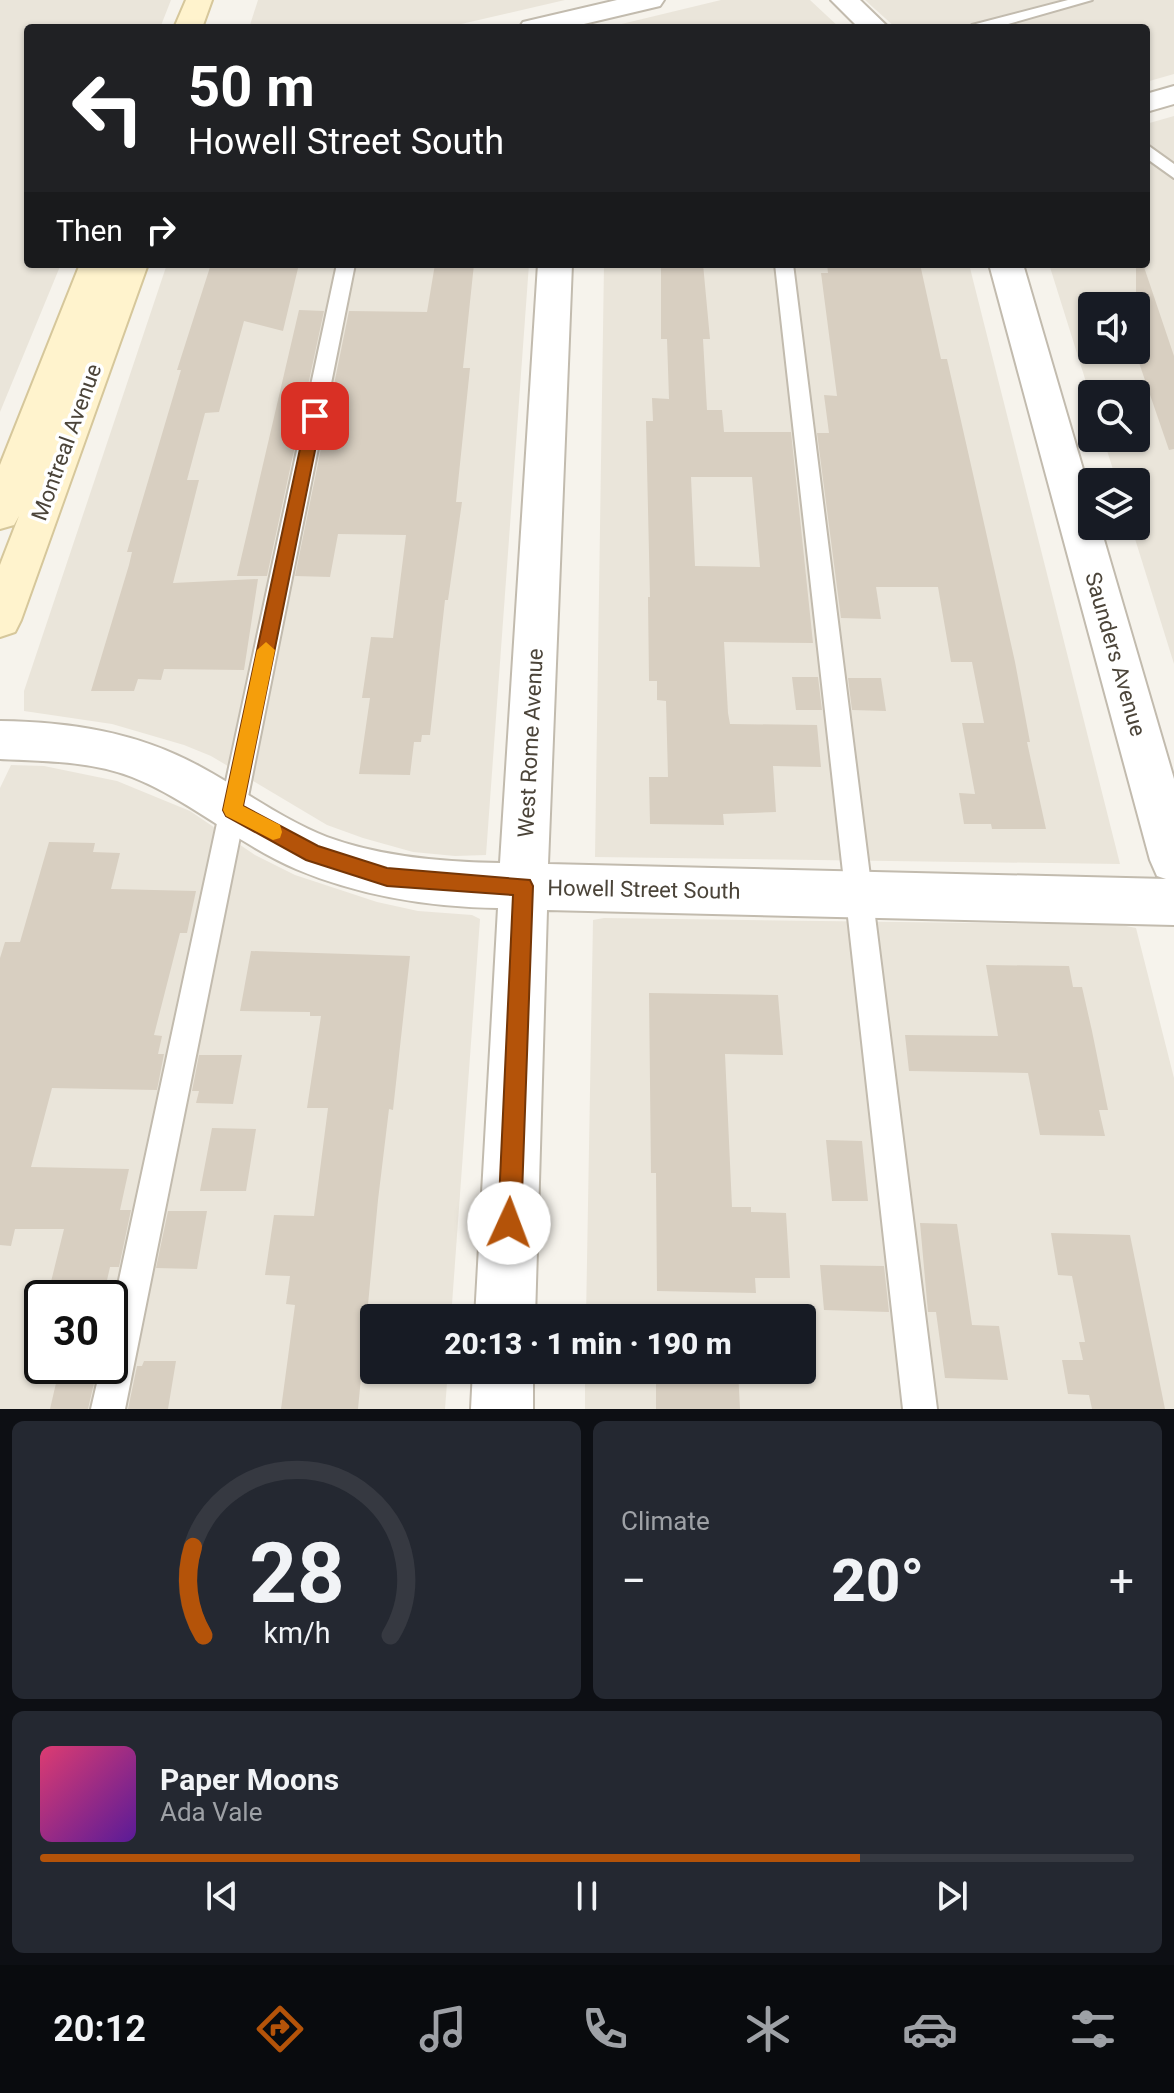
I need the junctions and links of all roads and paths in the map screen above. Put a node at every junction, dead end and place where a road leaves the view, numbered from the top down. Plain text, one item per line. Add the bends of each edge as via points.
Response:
1 (199, 0) edge
2 (651, 0) edge
3 (844, 0) edge
4 (1085, 0) edge
5 (190, 24) edge
6 (550, 24) edge
7 (871, 24) edge
8 (992, 24) edge
9 (1174, 95) edge
10 (1150, 102) edge
11 (1150, 152) edge
12 (1174, 173) edge
13 (95, 268) edge
14 (130, 268) edge
15 (345, 268) edge
16 (555, 268) edge
17 (784, 268) edge
18 (1007, 268) edge
19 (0, 514) edge
20 (0, 620) edge
21 (0, 740) edge
22 (233, 810) junction
23 (1174, 860) edge
24 (523, 886) junction
25 (860, 894) junction
26 (1174, 902) edge
27 (506, 1304) edge
28 (503, 1384) edge
29 (108, 1409) edge
30 (502, 1409) edge
31 (920, 1409) edge

1 - 5 street
2 - 6 street
3 - 7 street
4 - 8 lane
9 - 10 street
11 - 12 lane
13 - 19 street, Montreal Avenue
14 - 20 street, Montreal Avenue
15 - 22 lane
16 - 24 street, West Rome Avenue
17 - 25 lane
18 - 23 street, Saunders Avenue
21 - 22 street, Howell Street South via 113,751 163,769
22 - 24 street, Howell Street South via 313,854 387,877
22 - 29 lane
24 - 25 street, Howell Street South
24 - 27 street, West Rome Avenue
25 - 26 street, Howell Street South
25 - 31 lane
28 - 30 street

